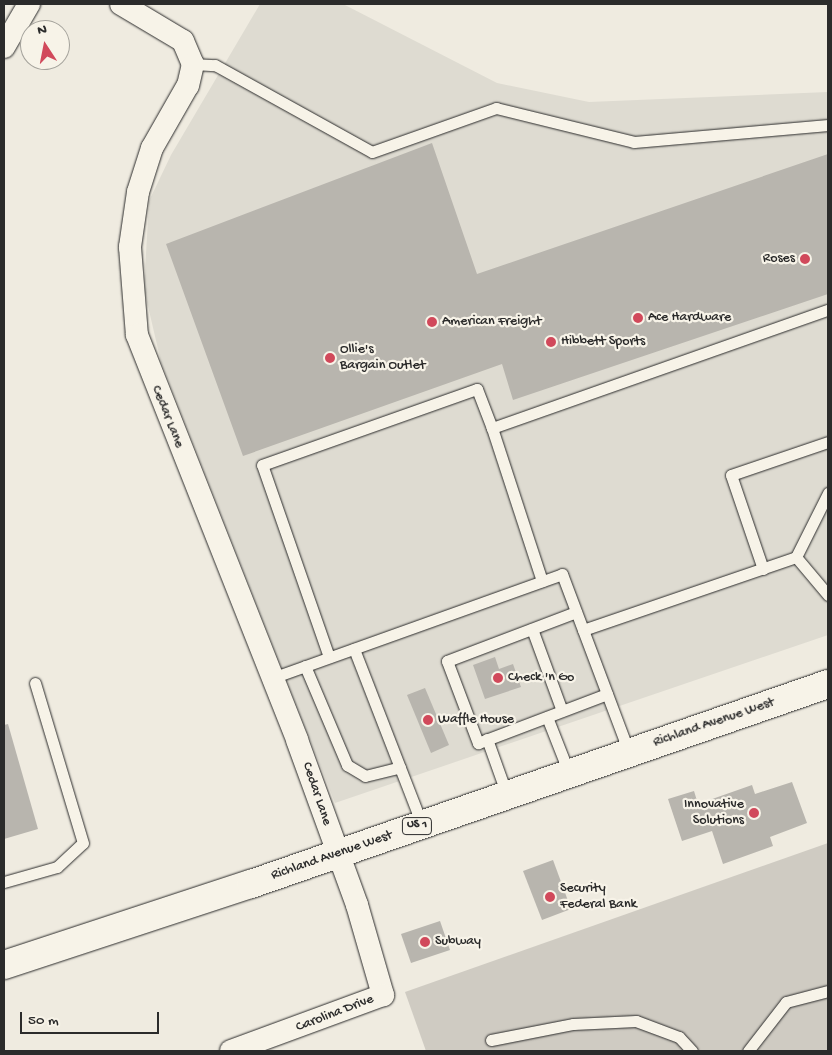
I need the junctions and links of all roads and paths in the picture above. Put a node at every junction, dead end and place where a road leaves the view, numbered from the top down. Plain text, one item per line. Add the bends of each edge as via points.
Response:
1 (29, 4) edge
2 (121, 4) edge
3 (4, 47) edge
4 (193, 64) junction
5 (828, 124) edge
6 (828, 310) edge
7 (492, 428) junction
8 (828, 442) edge
9 (828, 493) edge
10 (796, 558) junction
11 (763, 569) junction
12 (542, 581) junction
13 (828, 594) edge
14 (576, 612) junction
15 (532, 629) junction
16 (582, 630) junction
17 (354, 648) junction
18 (329, 658) junction
19 (305, 666) junction
20 (272, 678) junction
21 (35, 683) dead end
22 (828, 684) edge
23 (607, 694) junction
24 (562, 711) junction
25 (547, 717) junction
26 (487, 739) junction
27 (629, 752) junction
28 (400, 767) junction
29 (569, 773) junction
30 (506, 795) junction
31 (422, 824) junction
32 (337, 854) junction
33 (4, 882) edge
34 (4, 965) edge
35 (828, 990) edge
36 (491, 1040) dead end
37 (231, 1051) edge
38 (692, 1051) edge
39 (748, 1051) edge

1 - 3 street
2 - 4 street via 183,41
4 - 5 lane via 215,65 372,152 496,108 634,142
4 - 20 street, Cedar Lane via 188,85 152,148 138,192 130,247 132,309 144,361
6 - 7 lane
7 - 12 lane
7 - 18 lane via 477,389 262,464
8 - 11 lane via 731,475
9 - 10 lane
10 - 11 lane
10 - 13 lane
11 - 16 lane
12 - 14 lane via 562,574
12 - 17 lane
14 - 15 lane
14 - 16 lane
15 - 24 lane
15 - 26 lane via 446,661 478,743
16 - 23 lane
17 - 18 lane
17 - 28 lane
18 - 19 lane
19 - 20 lane
19 - 28 lane via 346,765 365,776
20 - 32 street, Cedar Lane
21 - 33 lane via 83,843 57,867
22 - 27 main road, Richland Avenue West / US 1
23 - 24 lane
23 - 27 lane
24 - 25 lane
25 - 26 lane
25 - 29 lane
26 - 30 lane
27 - 29 main road, Richland Avenue West / US 1
28 - 31 lane
29 - 30 main road, Richland Avenue West / US 1
30 - 31 main road, Richland Avenue West / US 1
31 - 32 main road, Richland Avenue West / US 1
32 - 34 main road, Richland Avenue West / US 1
32 - 37 street, Carolina Drive via 383,995
35 - 39 lane via 786,1002
36 - 38 lane via 573,1024 636,1021 679,1037

